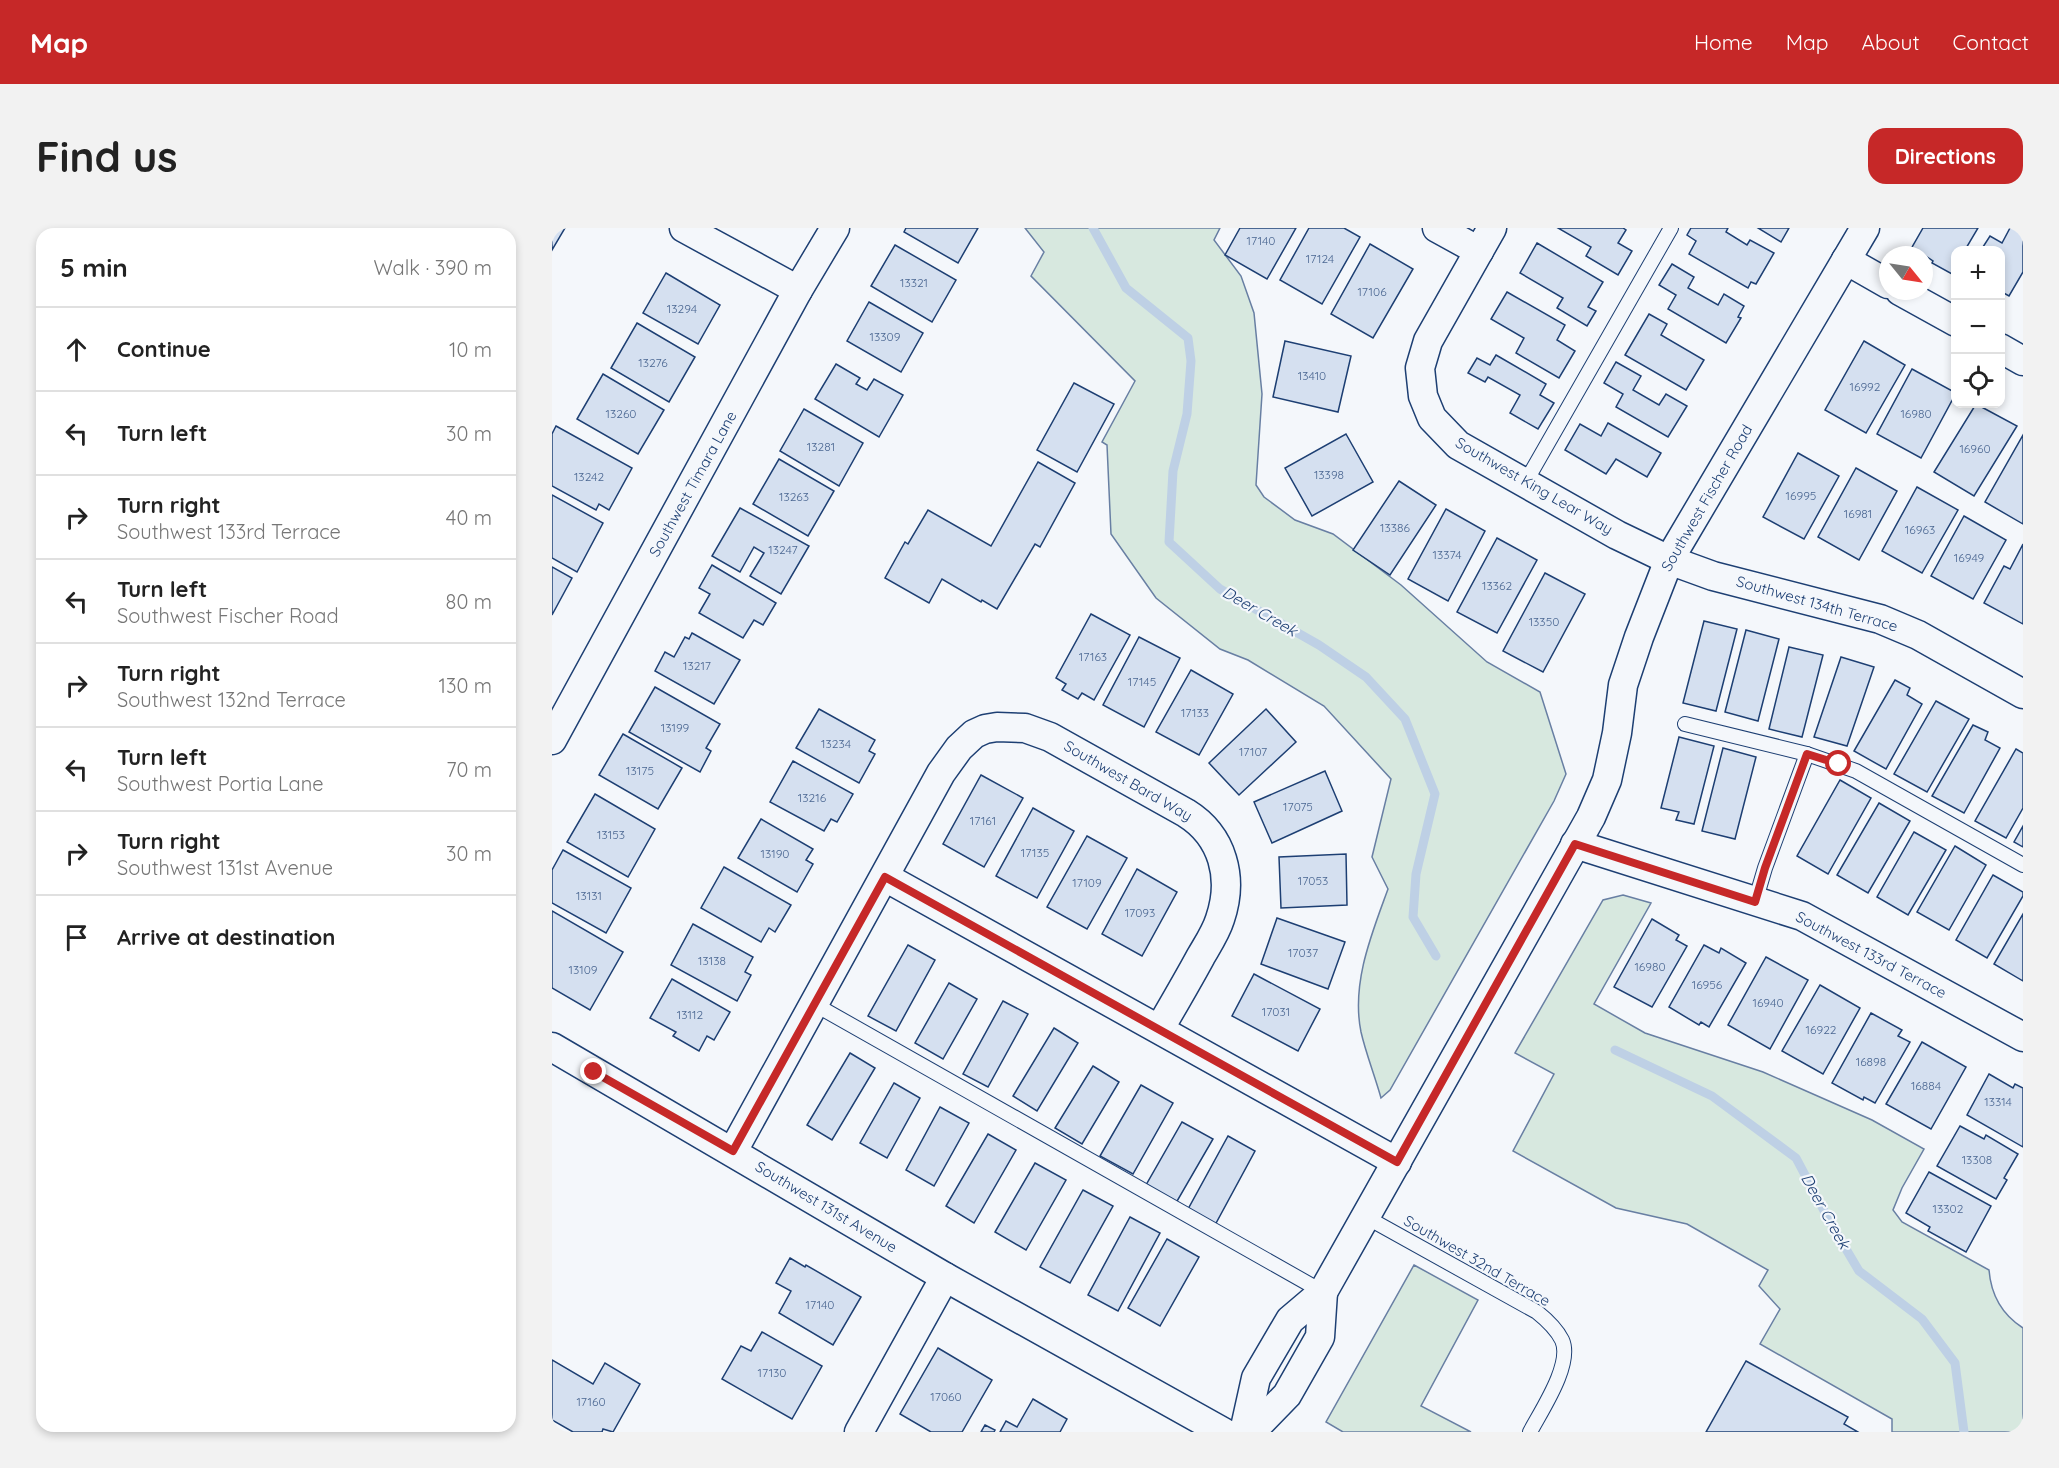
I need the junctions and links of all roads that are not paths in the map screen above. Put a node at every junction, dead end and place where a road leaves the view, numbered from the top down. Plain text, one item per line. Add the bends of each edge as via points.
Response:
1 (684, 228) edge
2 (835, 228) edge
3 (1437, 228) edge
4 (1671, 228) edge
5 (1865, 228) edge
6 (1485, 240) edge
7 (1846, 260) junction
8 (1879, 279) edge
9 (798, 290) junction
10 (1916, 300) edge
11 (1951, 319) edge
12 (2005, 350) edge
13 (2023, 361) edge
14 (1525, 483) junction
15 (1669, 560) junction
16 (2023, 694) edge
17 (1685, 724) dead end
18 (552, 740) edge
19 (1807, 754) junction
20 (1575, 844) junction
21 (2023, 865) edge
22 (885, 877) junction
23 (1755, 902) junction
24 (814, 1004) junction
25 (1160, 1028) junction
26 (2023, 1037) edge
27 (552, 1047) edge
28 (733, 1151) junction
29 (1397, 1162) junction
30 (1366, 1217) junction
31 (945, 1277) junction
32 (1323, 1292) junction
33 (859, 1432) edge
34 (1223, 1432) edge
35 (1244, 1432) edge
36 (1251, 1432) edge
37 (1530, 1432) edge

1 - 9 street
2 - 9 street, Southwest Timara Lane
3 - 6 street
4 - 14 lane
5 - 7 street, Southwest Fischer Road
6 - 14 street, Southwest King Lear Way via 1428,341 1420,368 1423,396 1432,418 1458,445
7 - 8 street
7 - 15 street, Southwest Fischer Road
9 - 18 street, Southwest Timara Lane
10 - 11 street
12 - 13 street
14 - 15 street, Southwest King Lear Way
15 - 16 street, Southwest 134th Terrace via 1713,576 1880,619 1918,635
15 - 20 street, Southwest Fischer Road via 1623,685 1608,780
17 - 19 lane
19 - 21 lane via 1856,771
19 - 23 lane
20 - 23 street, Southwest 133rd Terrace
20 - 29 street, Southwest Fischer Road
22 - 24 street
22 - 25 street
22 - 25 street, Southwest Bard Way via 959,747 985,729 1025,728 1044,734 1197,820 1213,837 1222,858 1225,894 1220,919
23 - 26 street, Southwest 133rd Terrace via 1824,927
24 - 28 street
24 - 32 lane
25 - 29 street
27 - 28 street, Southwest 131st Avenue
28 - 31 street, Southwest 131st Avenue
29 - 30 street, Southwest Fischer Road
30 - 32 street, Southwest Fischer Road
30 - 37 lane, Southwest 32nd Terrace via 1552,1324 1563,1342 1562,1369
31 - 33 street
31 - 34 street, Southwest 131st Avenue
32 - 35 street, Southwest Fischer Road via 1290,1320 1256,1378
32 - 36 street, Southwest Fischer Road via 1320,1337 1287,1395

